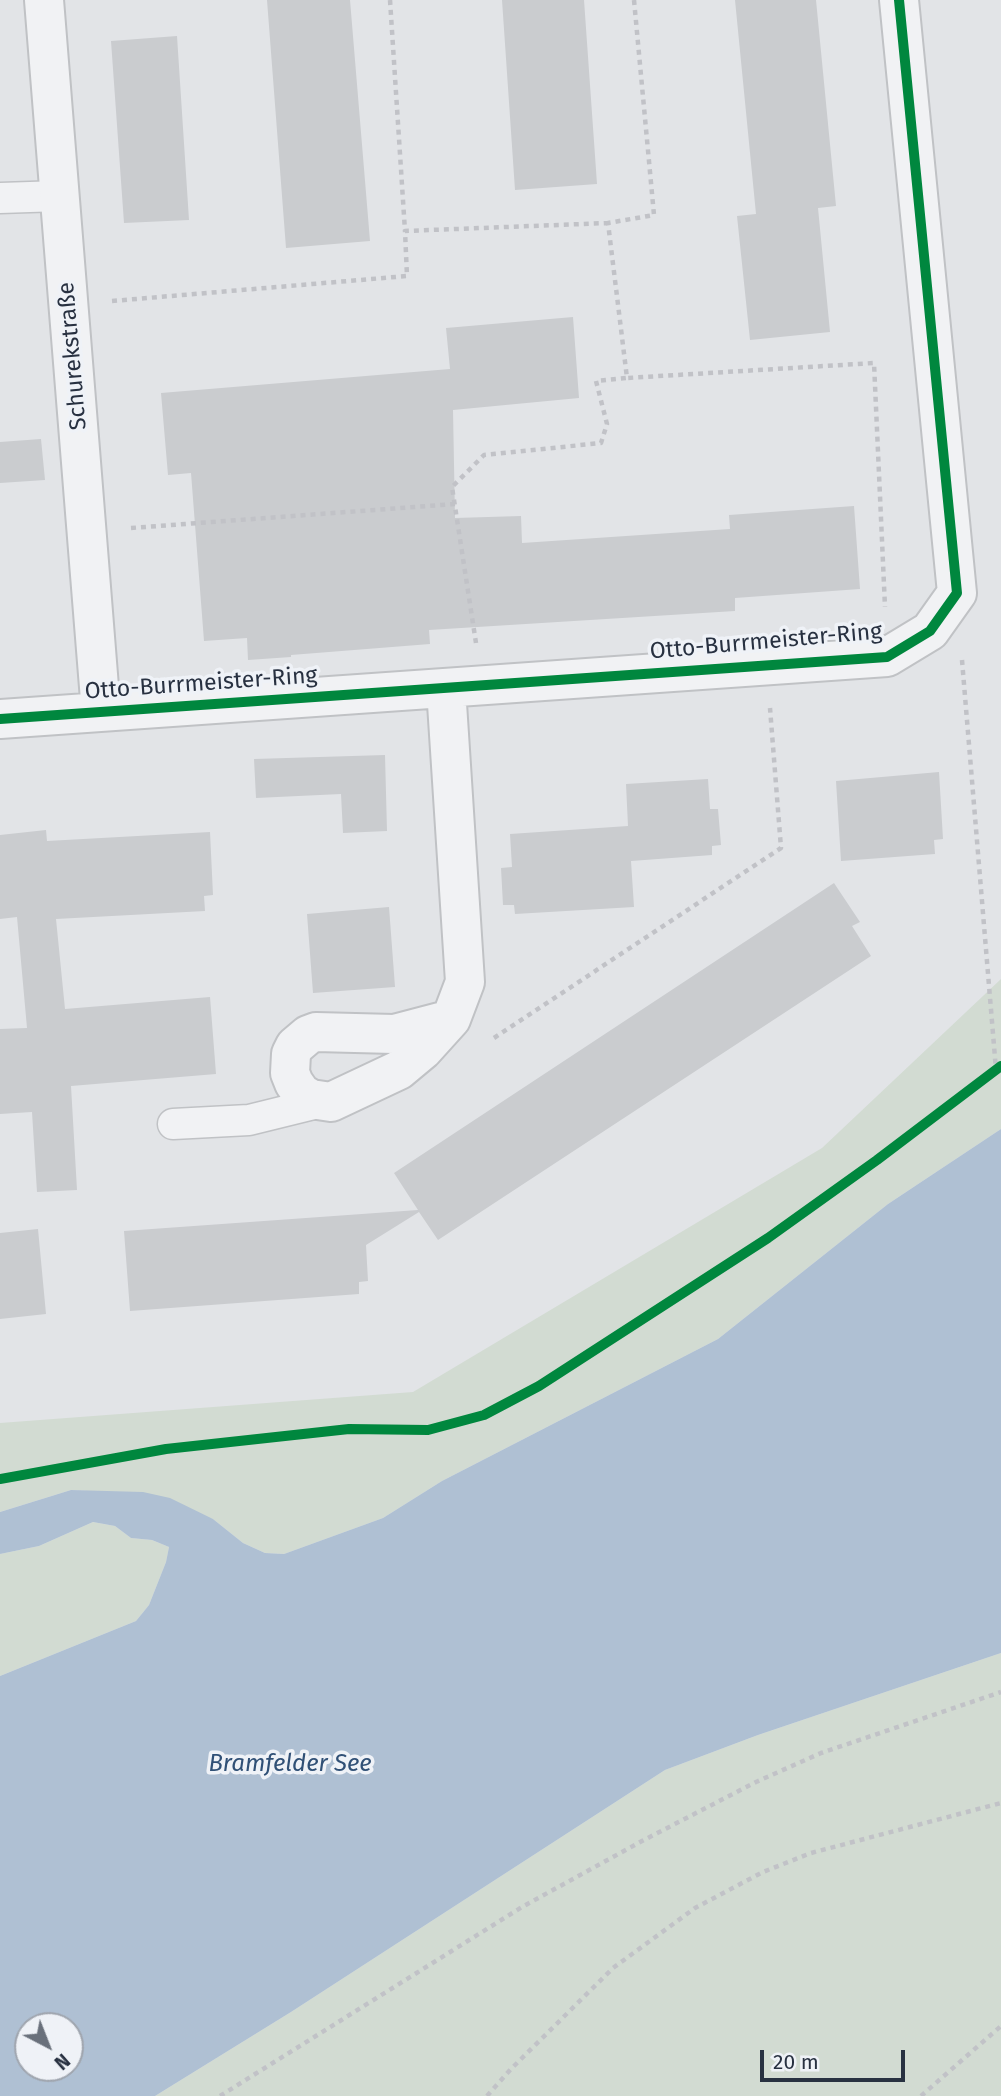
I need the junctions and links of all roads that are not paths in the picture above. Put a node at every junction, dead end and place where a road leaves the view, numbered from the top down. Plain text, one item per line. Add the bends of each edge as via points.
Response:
1 (44, 0) edge
2 (899, 0) edge
3 (60, 196) junction
4 (0, 198) edge
5 (464, 687) junction
6 (101, 712) junction
7 (0, 719) edge
8 (451, 1019) junction
9 (322, 1102) junction
10 (173, 1125) dead end

1 - 3 street, Schurekstraße
2 - 5 street, Otto-Burrmeister-Ring via 957,593 930,631 887,657
3 - 4 lane
3 - 6 street, Schurekstraße
5 - 6 street, Otto-Burrmeister-Ring
5 - 8 street via 465,982
6 - 7 street, Otto-Burrmeister-Ring
8 - 9 street via 399,1070
8 - 9 street via 394,1034 308,1035 291,1054 290,1073 301,1093
9 - 10 lane via 248,1120

